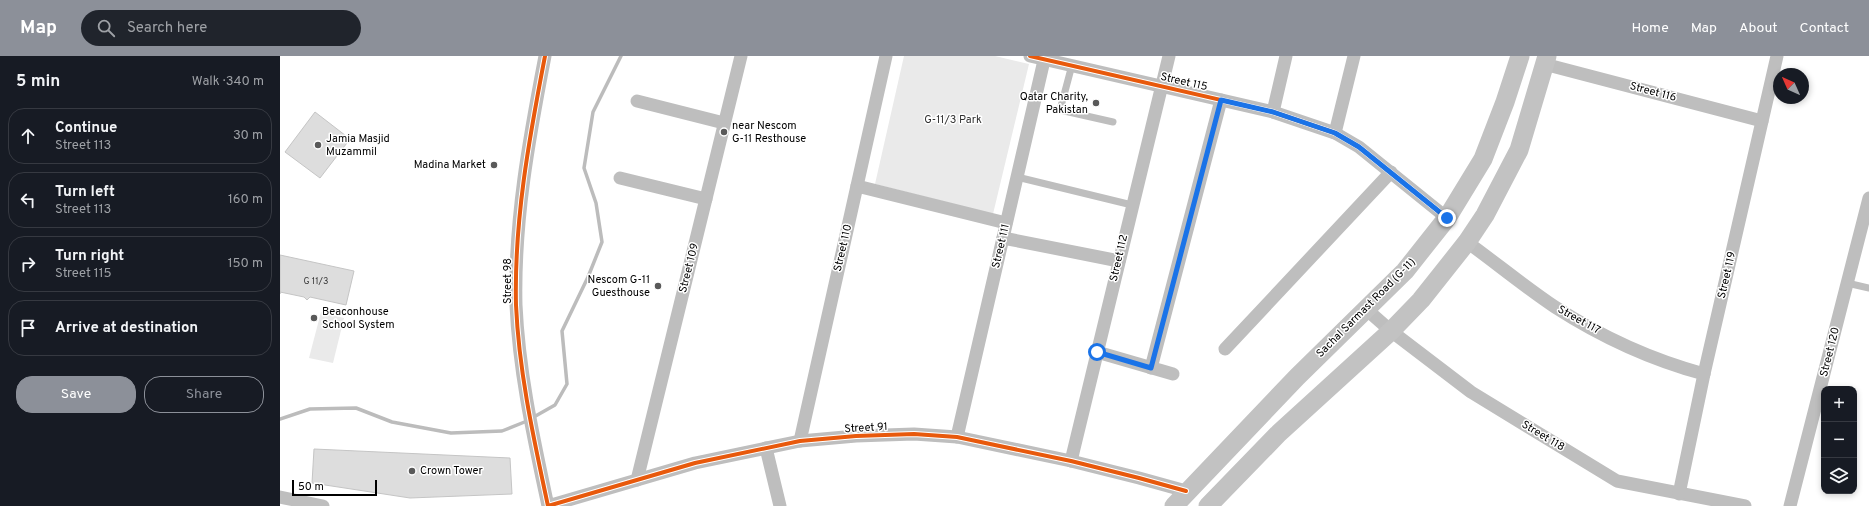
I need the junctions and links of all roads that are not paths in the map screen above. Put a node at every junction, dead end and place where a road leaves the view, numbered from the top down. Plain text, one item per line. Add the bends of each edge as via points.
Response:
1 (545, 56) edge
2 (740, 56) edge
3 (886, 56) edge
4 (1030, 56) edge
5 (1169, 56) edge
6 (1286, 56) edge
7 (1354, 56) edge
8 (1520, 56) edge
9 (1777, 56) edge
10 (1044, 58) edge
11 (1546, 60) edge
12 (1072, 66) junction
13 (1161, 86) junction
14 (1221, 100) junction
15 (637, 101) dead end
16 (1273, 112) junction
17 (1762, 120) junction
18 (1113, 122) dead end
19 (724, 123) junction
20 (1335, 133) junction
21 (1391, 172) junction
22 (1017, 177) junction
23 (620, 178) dead end
24 (857, 186) junction
25 (1869, 198) edge
26 (706, 199) junction
27 (1132, 205) junction
28 (1447, 218) junction
29 (1006, 223) junction
30 (1003, 238) junction
31 (1467, 242) junction
32 (1119, 261) junction
33 (1847, 283) junction
34 (1869, 288) edge
35 (1366, 309) junction
36 (1391, 331) junction
37 (1225, 349) dead end
38 (1097, 352) junction
39 (1151, 368) junction
40 (1173, 374) dead end
41 (1704, 374) junction
42 (957, 437) junction
43 (800, 441) junction
44 (766, 448) junction
45 (1071, 461) junction
46 (637, 480) junction
47 (1186, 492) junction
48 (1679, 494) junction
49 (280, 497) edge
50 (323, 506) edge
51 (548, 506) edge
52 (780, 506) edge
53 (1174, 506) edge
54 (1208, 506) edge
55 (1745, 506) edge
56 (1790, 506) edge

1 - 51 street, Street 98 via 528,142 518,213 516,306 521,360
2 - 19 street, Street 109
3 - 24 street, Street 110
4 - 10 street, Street 115
5 - 13 street, Street 112
6 - 16 street
7 - 20 street
8 - 28 main road, Sachal Sarmast Road (G-11) via 1483,159
9 - 17 street, Street 119
10 - 12 street, Street 115
10 - 22 street, Street 111
11 - 17 street, Street 116
11 - 31 main road via 1519,150 1485,215
12 - 13 street, Street 115
12 - 18 lane via 1060,110
13 - 14 street, Street 115
13 - 27 street, Street 112
14 - 16 street, Street 115
14 - 39 street
15 - 19 street
16 - 20 street, Street 115
17 - 41 street, Street 119
19 - 26 street, Street 109
20 - 21 street, Street 115 via 1359,147
21 - 28 street, Street 115
21 - 37 street
22 - 27 lane
22 - 29 street, Street 111
23 - 26 street
24 - 29 street
24 - 43 street, Street 110
25 - 33 street, Street 120
26 - 46 street, Street 109
27 - 32 street, Street 112
28 - 35 main road, Sachal Sarmast Road (G-11) via 1405,271
29 - 30 street, Street 111
30 - 32 street
30 - 42 street, Street 111
31 - 36 main road via 1421,300
31 - 41 street, Street 117 via 1555,307 1587,326 1643,353
32 - 38 street, Street 112
33 - 34 lane
33 - 56 street, Street 120
35 - 36 street, Street 118
35 - 47 main road, Sachal Sarmast Road (G-11)
36 - 48 street, Street 118 via 1471,392 1618,481
36 - 54 main road via 1279,433
38 - 39 street
38 - 45 street, Street 112
39 - 40 street
41 - 48 street, Street 119
42 - 43 street, Street 91 via 914,434
42 - 45 street, Street 91
43 - 44 street, Street 91
44 - 46 street, Street 91 via 695,463
44 - 52 street
45 - 47 street, Street 91
46 - 51 street, Street 91
47 - 53 main road, Sachal Sarmast Road (G-11)
48 - 55 street, Street 118
49 - 50 street

